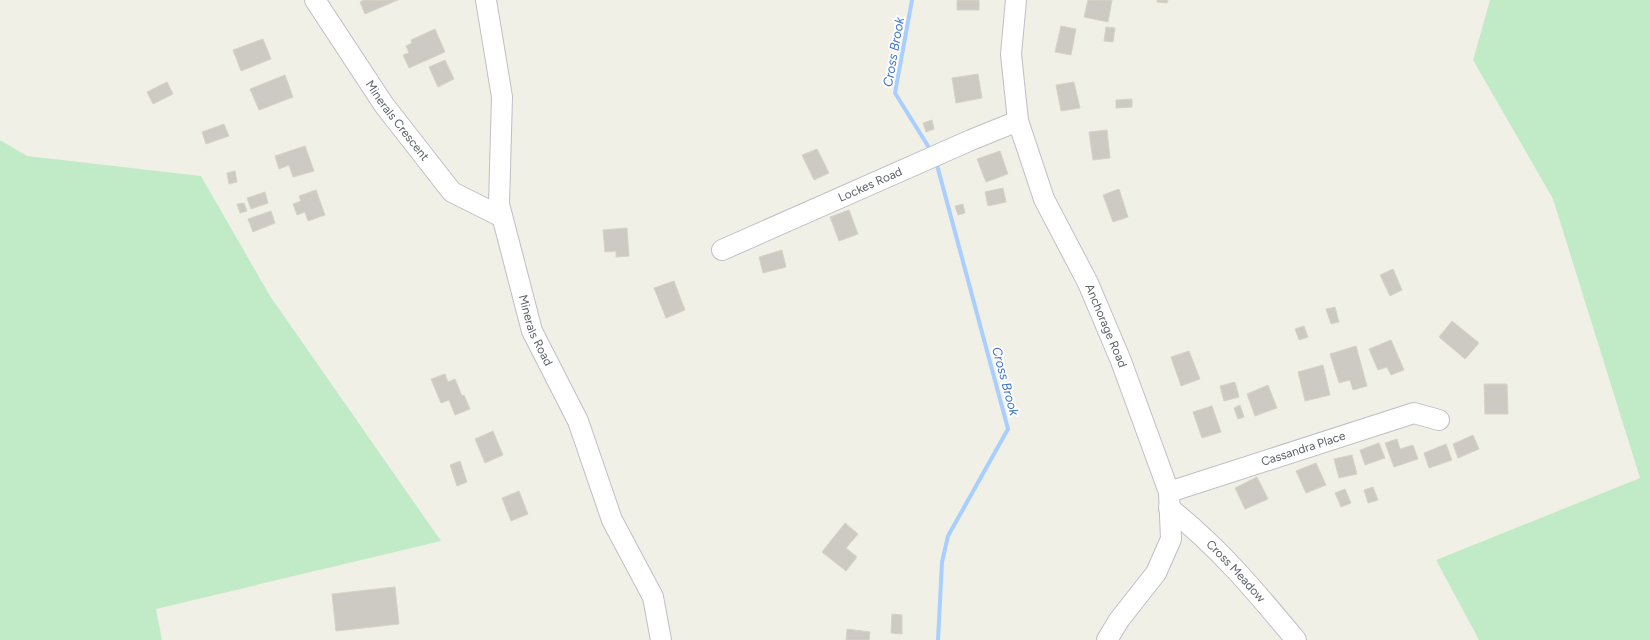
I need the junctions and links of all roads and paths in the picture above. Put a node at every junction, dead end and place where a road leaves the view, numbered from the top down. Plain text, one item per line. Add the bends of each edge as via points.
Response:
1 (315, 0) edge
2 (486, 0) edge
3 (1016, 0) edge
4 (1018, 121) junction
5 (502, 217) junction
6 (722, 250) dead end
7 (1439, 420) dead end
8 (1169, 500) junction
9 (661, 640) edge
10 (1107, 640) edge
11 (1296, 640) edge

1 - 5 street, Minerals Crescent via 384,105 452,192
2 - 5 street, Minerals Road via 502,97 499,204
3 - 4 street, Anchorage Road via 1011,54
4 - 6 street, Lockes Road
4 - 8 street, Anchorage Road via 1044,199 1088,283 1121,361
5 - 9 street, Minerals Road via 532,331 578,421 612,520 653,597
7 - 8 street, Cassandra Place via 1414,413
8 - 10 street, Anchorage Road via 1171,539 1156,573
8 - 11 street, Cross Meadow via 1264,600

